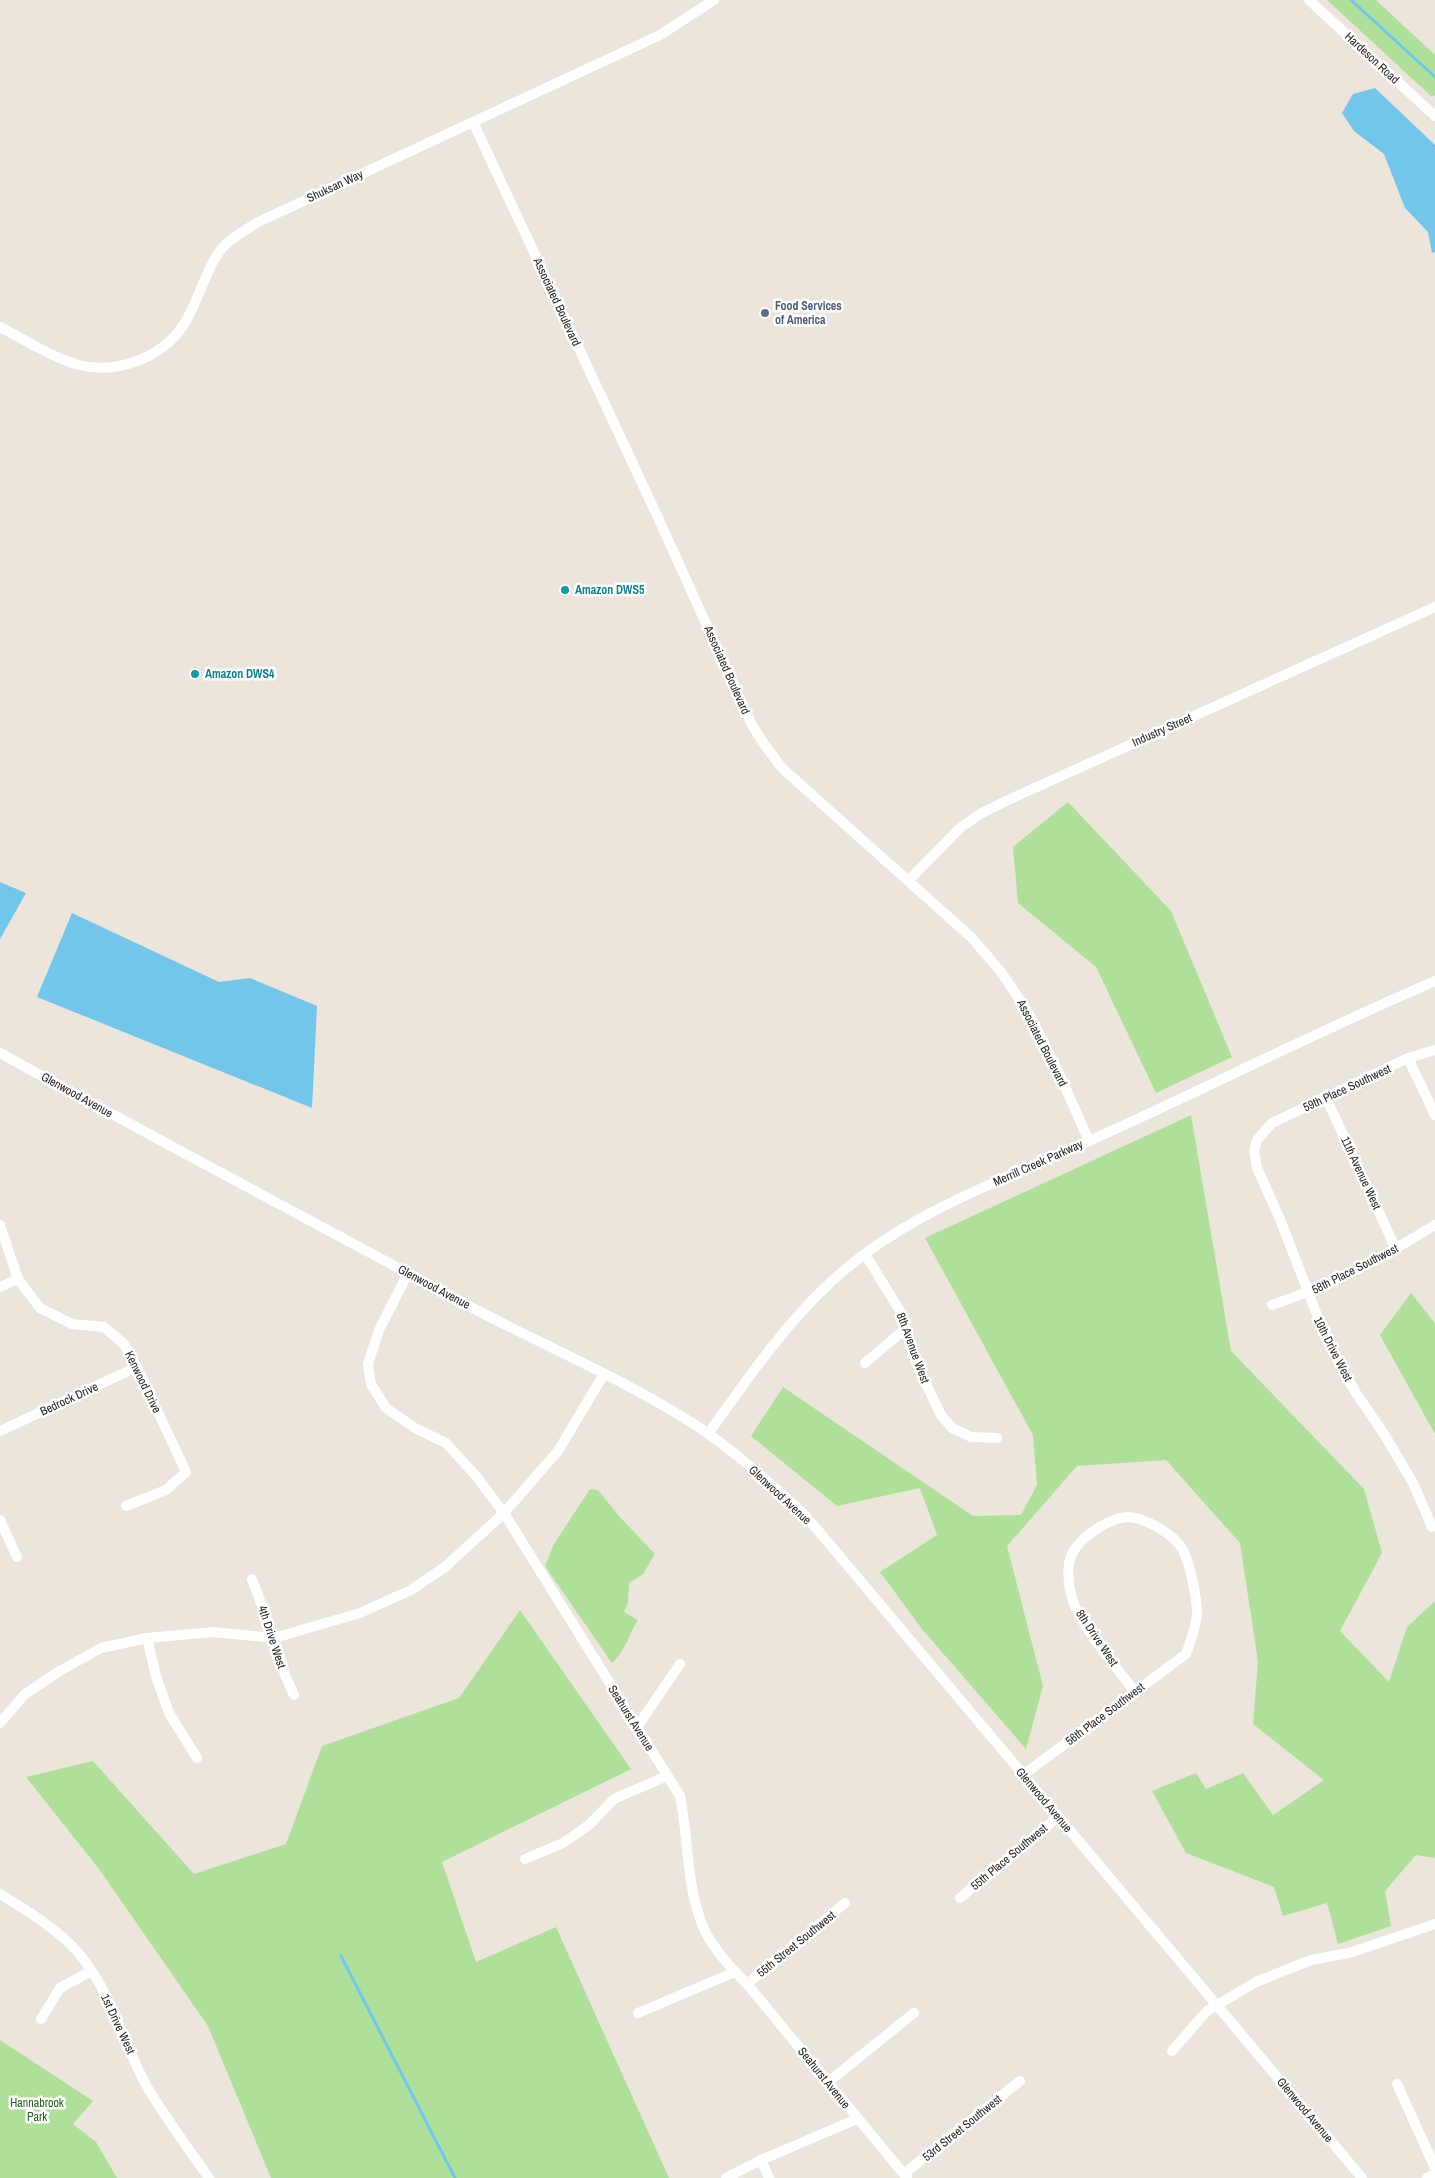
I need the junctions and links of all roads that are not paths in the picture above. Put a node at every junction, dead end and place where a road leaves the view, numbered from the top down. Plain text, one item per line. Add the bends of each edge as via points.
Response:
1 (714, 0) edge
2 (1310, 0) edge
3 (1435, 116) edge
4 (473, 122) junction
5 (0, 327) edge
6 (1435, 607) edge
7 (908, 881) junction
8 (1435, 981) edge
9 (1435, 1050) edge
10 (0, 1053) edge
11 (1408, 1058) junction
12 (1326, 1098) junction
13 (1435, 1115) edge
14 (1262, 1132) joint
15 (1088, 1141) junction
16 (1435, 1225) edge
17 (0, 1226) edge
18 (1396, 1249) junction
19 (865, 1254) junction
20 (408, 1273) junction
21 (18, 1279) junction
22 (0, 1287) edge
23 (1307, 1294) junction
24 (1272, 1306) dead end
25 (904, 1330) junction
26 (865, 1363) dead end
27 (137, 1367) junction
28 (604, 1374) junction
29 (0, 1430) edge
30 (708, 1434) junction
31 (997, 1438) dead end
32 (126, 1506) dead end
33 (504, 1513) junction
34 (0, 1520) edge
35 (1432, 1527) dead end
36 (1096, 1529) joint
37 (17, 1557) dead end
38 (252, 1579) dead end
39 (147, 1638) junction
40 (274, 1638) junction
41 (680, 1664) dead end
42 (1135, 1692) junction
43 (294, 1694) dead end
44 (0, 1723) edge
45 (637, 1727) junction
46 (197, 1758) dead end
47 (1023, 1775) junction
48 (667, 1776) junction
49 (1058, 1817) junction
50 (525, 1859) dead end
51 (0, 1894) edge
52 (960, 1898) dead end
53 (845, 1904) dead end
54 (1435, 1924) edge
55 (90, 1971) junction
56 (735, 1972) junction
57 (747, 1984) junction
58 (1217, 2006) junction
59 (638, 2013) dead end
60 (914, 2014) dead end
61 (41, 2019) dead end
62 (1172, 2051) dead end
63 (1020, 2081) dead end
64 (827, 2082) junction
65 (1396, 2084) dead end
66 (857, 2119) junction
67 (761, 2160) junction
68 (1435, 2168) edge
69 (1435, 2174) edge
70 (905, 2176) edge
71 (726, 2177) edge
72 (209, 2178) edge
73 (769, 2178) edge
74 (1362, 2178) edge
75 (1427, 2178) edge

1 - 4 street, Shuksan Way via 660,35
2 - 3 street, Hardeson Road
4 - 5 street, Shuksan Way via 256,223 224,245 186,322 168,344 148,358 100,368 78,364
4 - 7 street, Associated Boulevard via 752,725 782,768
6 - 7 street, Industry Street via 1001,803 960,828
7 - 15 street, Associated Boulevard via 972,938 1001,972 1028,1012
8 - 15 street, Merrill Creek Parkway
9 - 11 street, 59th Place Southwest
10 - 20 street, Glenwood Avenue
11 - 12 street, 59th Place Southwest
11 - 13 street
12 - 14 street, 59th Place Southwest via 1272,1122
12 - 18 street, 11th Avenue West
14 - 23 street, 10th Drive West via 1254,1152 1258,1168
15 - 19 street, Merrill Creek Parkway via 961,1197 908,1225
16 - 18 street, 58th Place Southwest
17 - 21 street, Kenwood Drive
18 - 23 street, 58th Place Southwest
19 - 25 street, 8th Avenue West via 900,1311
19 - 30 street, Merrill Creek Parkway via 810,1302
20 - 28 street, Glenwood Avenue
20 - 33 street, Seahurst Avenue via 379,1330 368,1364 371,1384 386,1408 457,1454
21 - 22 street
21 - 27 street, Kenwood Drive via 40,1308 72,1324 104,1327 124,1344
23 - 24 street, 58th Place Southwest
23 - 35 street, 10th Drive West via 1326,1341 1413,1483
25 - 26 street
25 - 31 street, 8th Avenue West via 941,1415 952,1428 971,1437
27 - 29 street, Bedrock Drive
27 - 32 street, Kenwood Drive via 186,1472 166,1490
28 - 30 street, Glenwood Avenue
28 - 33 street via 558,1451
30 - 47 street, Glenwood Avenue via 770,1483 805,1516
33 - 40 street via 445,1567 411,1590 360,1613
33 - 45 street, Seahurst Avenue
34 - 37 street
36 - 42 street, 8th Drive West via 1071,1556 1068,1576 1071,1595 1078,1613
36 - 42 street, 56th Place Southwest via 1128,1517 1149,1523 1163,1531 1182,1550 1192,1583 1197,1612 1186,1654
38 - 40 street, 4th Drive West
39 - 40 street via 213,1632
39 - 44 street via 101,1648 58,1672 24,1695
39 - 46 street via 169,1713
40 - 43 street, 4th Drive West
41 - 45 street
42 - 47 street, 56th Place Southwest
45 - 48 street, Seahurst Avenue
47 - 49 street, Glenwood Avenue
48 - 50 street via 614,1800 589,1825 563,1843
48 - 56 street, Seahurst Avenue via 680,1796 693,1894 705,1930
49 - 52 street, 55th Place Southwest
49 - 58 street, Glenwood Avenue
51 - 55 street, 1st Drive West via 40,1919 69,1943
53 - 57 street, 55th Street Southwest
54 - 58 street via 1349,1953 1311,1960 1256,1982
55 - 61 street via 60,1988
55 - 72 street, 1st Drive West via 148,2089
56 - 57 street, Seahurst Avenue
56 - 59 street
57 - 64 street, Seahurst Avenue
58 - 62 street via 1206,2011
58 - 74 street, Glenwood Avenue
60 - 64 street
63 - 70 street, 53rd Street Southwest
64 - 66 street, Seahurst Avenue
65 - 68 street
66 - 67 street
66 - 70 street, Seahurst Avenue
67 - 71 street
67 - 73 street
69 - 75 street

